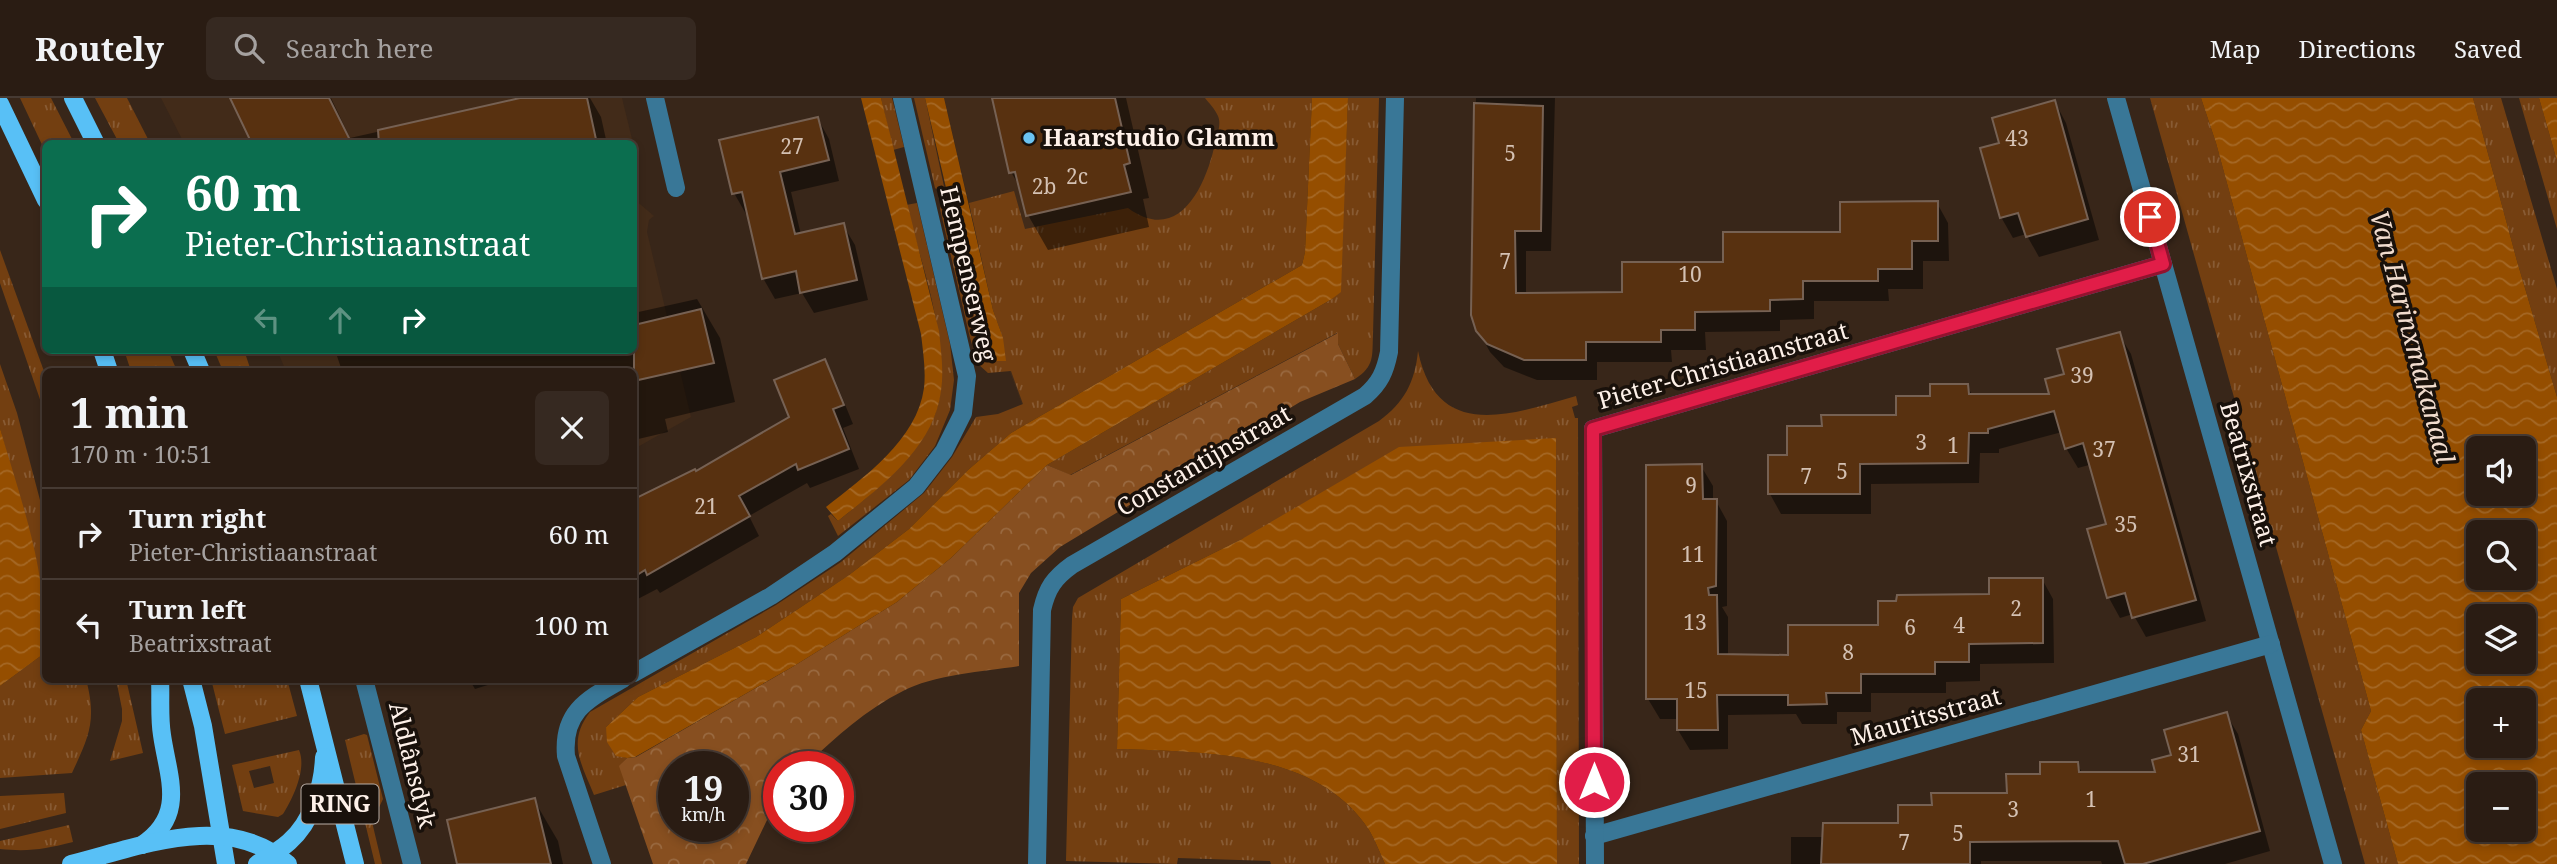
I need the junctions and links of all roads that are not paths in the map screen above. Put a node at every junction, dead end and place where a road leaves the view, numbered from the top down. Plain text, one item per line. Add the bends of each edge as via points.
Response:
1 (73, 98) edge
2 (655, 98) edge
3 (902, 98) edge
4 (1395, 98) edge
5 (2116, 98) edge
6 (0, 104) edge
7 (94, 140) edge
8 (676, 188) dead end
9 (42, 192) edge
10 (2163, 264) junction
11 (2271, 644) junction
12 (637, 671) edge
13 (160, 683) edge
14 (192, 683) edge
15 (308, 683) edge
16 (366, 683) edge
17 (616, 683) edge
18 (325, 743) junction
19 (221, 836) junction
20 (1594, 836) junction
21 (132, 849) junction
22 (272, 853) junction
23 (71, 864) edge
24 (226, 864) edge
25 (257, 864) edge
26 (288, 864) edge
27 (355, 864) edge
28 (412, 864) edge
29 (602, 864) edge
30 (1037, 864) edge
31 (1595, 864) edge
32 (2333, 864) edge

1 - 7 main road
2 - 8 street
3 - 12 street, Hempenserweg via 967,376 963,414 944,452 916,486 835,553 771,596
4 - 30 street, Constantijnstraat via 1385,371 1365,396 1056,576 1042,610
5 - 10 street, Beatrixstraat
6 - 9 main road
10 - 11 street, Beatrixstraat
10 - 20 street, Pieter-Christiaanstraat via 1593,429
11 - 20 street, Mauritsstraat
11 - 32 street, Beatrixstraat
13 - 21 main road via 161,734 172,802 158,831
14 - 19 main road
15 - 18 main road, RING
16 - 28 street, Aldlânsdyk
17 - 29 street via 576,711 565,739 566,756
18 - 22 main road via 324,772 308,817 291,841
18 - 27 main road, RING
19 - 21 main road via 170,839
19 - 22 main road
19 - 24 main road
20 - 31 street, Pieter-Christiaanstraat
21 - 23 main road
22 - 25 main road
22 - 26 main road

